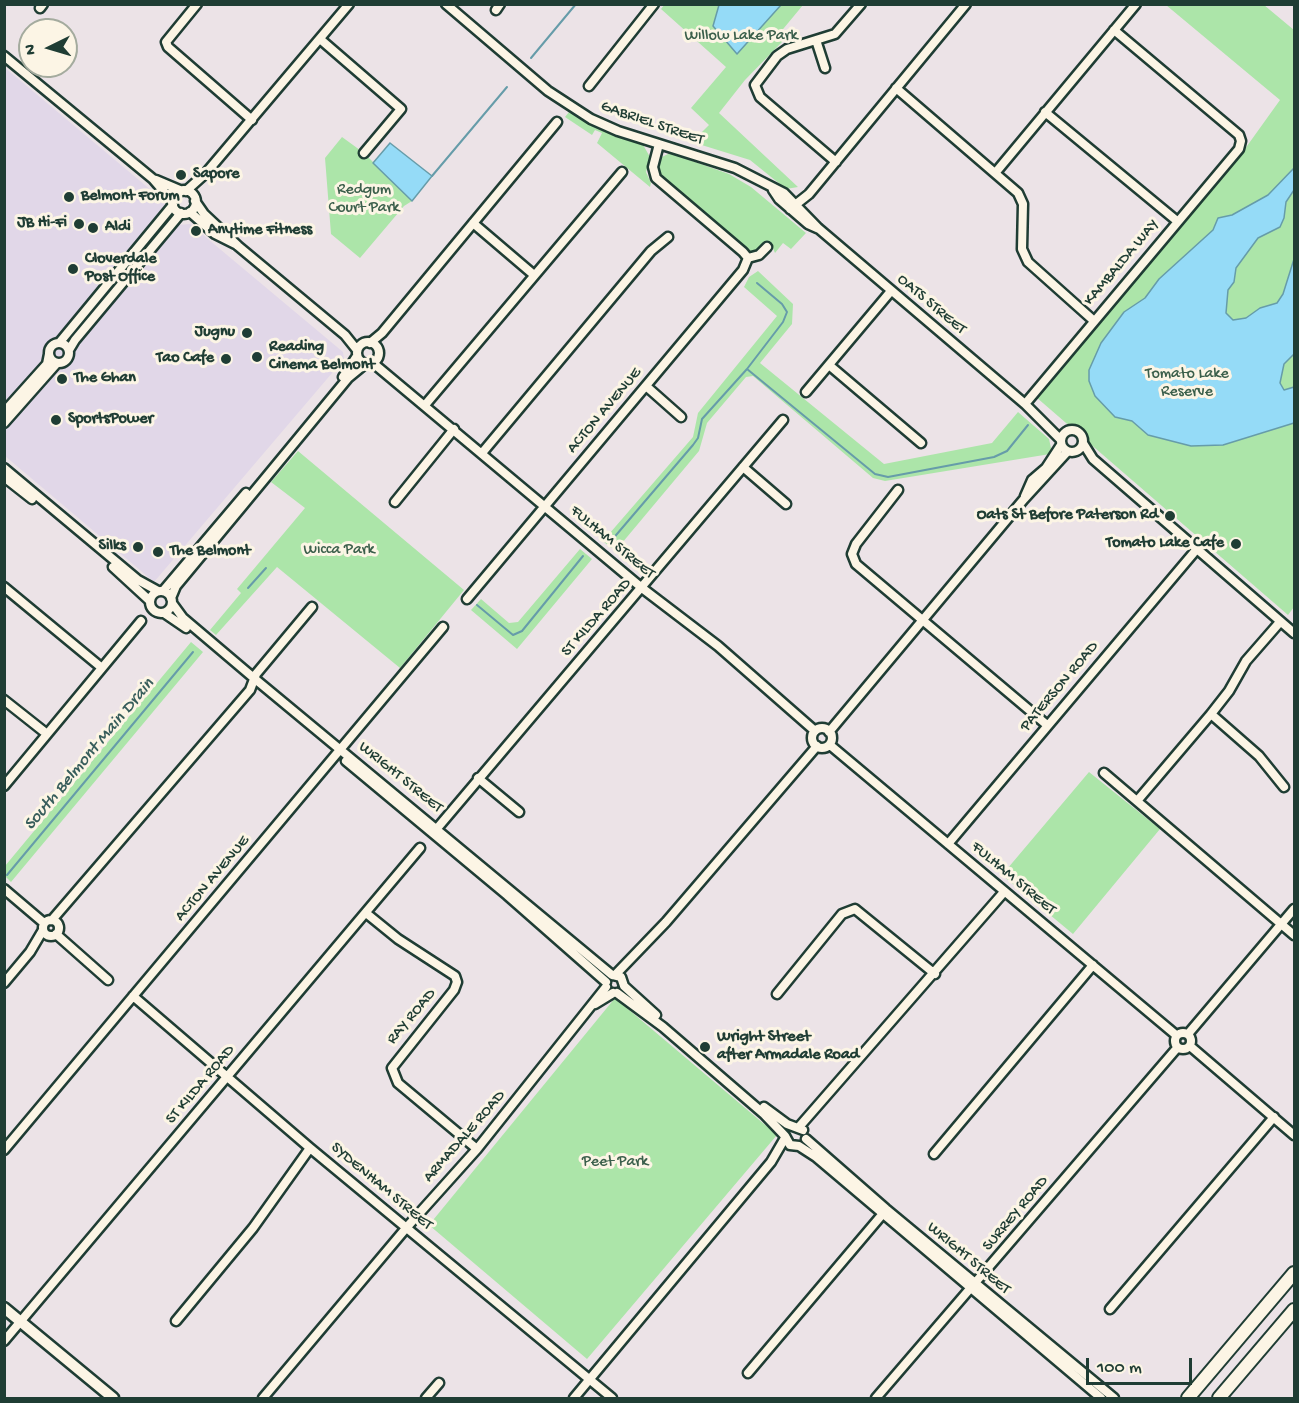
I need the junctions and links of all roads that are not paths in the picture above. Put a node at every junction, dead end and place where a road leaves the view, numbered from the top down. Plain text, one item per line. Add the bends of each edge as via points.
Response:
1 (197, 4) edge
2 (349, 4) edge
3 (446, 4) edge
4 (654, 4) edge
5 (861, 4) edge
6 (966, 4) edge
7 (1136, 4) edge
8 (1114, 30) junction
9 (320, 39) junction
10 (816, 40) junction
11 (4, 56) edge
12 (825, 68) dead end
13 (589, 86) dead end
14 (896, 88) junction
15 (1046, 112) junction
16 (252, 120) junction
17 (556, 122) dead end
18 (659, 144) junction
19 (364, 153) dead end
20 (836, 162) junction
21 (622, 172) dead end
22 (996, 172) junction
23 (206, 173) junction
24 (153, 179) junction
25 (184, 191) junction
26 (195, 200) junction
27 (172, 203) junction
28 (796, 209) junction
29 (185, 213) junction
30 (1177, 221) junction
31 (473, 223) junction
32 (668, 237) dead end
33 (238, 246) junction
34 (767, 247) dead end
35 (748, 258) junction
36 (534, 275) junction
37 (891, 291) junction
38 (1093, 320) junction
39 (345, 335) junction
40 (60, 342) junction
41 (370, 345) junction
42 (69, 350) junction
43 (357, 353) junction
44 (49, 354) junction
45 (372, 361) junction
46 (57, 363) junction
47 (829, 365) junction
48 (646, 386) junction
49 (806, 392) dead end
50 (1024, 404) junction
51 (425, 405) junction
52 (4, 412) edge
53 (681, 417) dead end
54 (783, 420) dead end
55 (4, 423) edge
56 (454, 429) junction
57 (1067, 430) junction
58 (921, 443) dead end
59 (1083, 443) junction
60 (1066, 447) junction
61 (482, 453) junction
62 (1093, 459) junction
63 (743, 467) junction
64 (4, 468) edge
65 (4, 477) edge
66 (898, 490) dead end
67 (395, 502) dead end
68 (786, 504) dead end
69 (545, 506) junction
70 (1196, 550) junction
71 (4, 587) edge
72 (642, 588) junction
73 (161, 591) junction
74 (467, 599) dead end
75 (150, 601) junction
76 (172, 601) junction
77 (312, 607) dead end
78 (164, 613) junction
79 (922, 619) junction
80 (141, 621) dead end
81 (1280, 622) junction
82 (443, 627) dead end
83 (1294, 633) edge
84 (102, 668) junction
85 (254, 681) junction
86 (4, 700) edge
87 (1211, 714) junction
88 (1047, 725) junction
89 (816, 731) junction
90 (829, 732) junction
91 (47, 734) junction
92 (830, 744) junction
93 (817, 746) junction
94 (340, 753) junction
95 (1104, 773) dead end
96 (478, 778) junction
97 (4, 786) edge
98 (1284, 787) dead end
99 (1137, 801) junction
100 (519, 812) dead end
101 (435, 831) junction
102 (948, 844) junction
103 (420, 848) dead end
104 (4, 889) edge
105 (1004, 892) junction
106 (1294, 909) edge
107 (366, 913) junction
108 (1282, 924) junction
109 (50, 928) junction
110 (1294, 935) edge
111 (1093, 965) junction
112 (935, 974) junction
113 (108, 980) dead end
114 (4, 983) edge
115 (615, 984) junction
116 (777, 994) dead end
117 (133, 996) junction
118 (1188, 1034) junction
119 (1176, 1035) junction
120 (1190, 1046) junction
121 (1178, 1048) junction
122 (228, 1076) junction
123 (1274, 1117) junction
124 (801, 1131) junction
125 (1294, 1135) edge
126 (785, 1137) junction
127 (796, 1147) junction
128 (310, 1148) junction
129 (477, 1149) junction
130 (4, 1150) edge
131 (934, 1154) dead end
132 (771, 1162) junction
133 (884, 1212) junction
134 (407, 1227) junction
135 (1294, 1273) edge
136 (974, 1288) junction
137 (4, 1308) edge
138 (1110, 1309) dead end
139 (1294, 1310) edge
140 (4, 1315) edge
141 (176, 1321) dead end
142 (19, 1324) junction
143 (4, 1341) edge
144 (748, 1373) dead end
145 (589, 1380) junction
146 (439, 1383) dead end
147 (1222, 1397) edge
148 (109, 1398) edge
149 (262, 1398) edge
150 (426, 1398) edge
151 (574, 1398) edge
152 (612, 1398) edge
153 (876, 1398) edge
154 (1101, 1398) edge
155 (1114, 1398) edge
156 (1188, 1398) edge

1 - 16 street via 166,42 168,47
2 - 9 street
3 - 18 street, GABRIEL STREET via 571,108 618,131
4 - 13 street
5 - 10 street via 841,29
6 - 14 street
7 - 8 street
8 - 15 street
8 - 30 street, KAMBALDA WAY via 1239,135 1241,141 1239,149
9 - 16 street
9 - 19 street via 401,109
10 - 12 street
10 - 20 street via 777,56 754,85 759,97
11 - 24 street
14 - 20 street
14 - 22 street
15 - 22 street
15 - 30 street
16 - 23 street
17 - 31 street
18 - 28 street, GABRIEL STREET via 735,168 784,194
18 - 35 street via 653,167 656,178
20 - 28 street via 809,199
21 - 36 street
22 - 38 street via 1018,193 1023,204 1022,249 1028,262
23 - 25 street
23 - 26 street
24 - 25 street
24 - 27 street
25 - 26 street, FULHAM STREET
25 - 27 street via 175,194
26 - 29 street
26 - 33 street, FULHAM STREET
27 - 29 street, FULHAM STREET
27 - 40 street
28 - 37 street, OATS STREET
29 - 33 street, FULHAM STREET
29 - 42 street
30 - 38 street, KAMBALDA WAY
31 - 36 street
31 - 41 street
32 - 61 street via 651,250
33 - 39 street, FULHAM STREET
34 - 35 street, ACTON AVENUE
35 - 48 street, ACTON AVENUE via 743,270
36 - 51 street
37 - 47 street
37 - 50 street, OATS STREET
38 - 50 street, KAMBALDA WAY
39 - 41 street, FULHAM STREET
39 - 43 street, FULHAM STREET
40 - 42 street
40 - 44 street via 53,345
41 - 43 street
41 - 45 street
42 - 46 street via 66,361
43 - 45 street, FULHAM STREET
43 - 73 street via 344,376
44 - 46 street
44 - 52 street via 47,364
45 - 51 street, FULHAM STREET
45 - 76 street via 348,378 176,586
46 - 55 street
47 - 49 street
47 - 58 street
48 - 53 street
48 - 69 street, ACTON AVENUE
50 - 57 street, OATS STREET
50 - 60 street, OATS STREET
51 - 56 street, FULHAM STREET
54 - 63 street, ST KILDA ROAD
56 - 61 street, FULHAM STREET
56 - 67 street
57 - 59 street, OATS STREET via 1078,431
57 - 60 street
59 - 60 street
59 - 62 street, OATS STREET
60 - 62 street, OATS STREET
60 - 79 street via 1032,480 1024,499
61 - 69 street, FULHAM STREET
62 - 70 street, OATS STREET
63 - 68 street
63 - 72 street, ST KILDA ROAD
64 - 73 street, WRIGHT STREET via 138,580
65 - 75 street, WRIGHT STREET
66 - 79 street via 852,554 856,564
69 - 72 street, FULHAM STREET
69 - 74 street, ACTON AVENUE
70 - 81 street, OATS STREET
70 - 88 street, PATERSON ROAD
71 - 84 street
72 - 89 street, FULHAM STREET via 718,646
72 - 96 street, ST KILDA ROAD
73 - 75 street
73 - 76 street, WRIGHT STREET
75 - 78 street, WRIGHT STREET via 154,611
76 - 78 street
76 - 85 street, WRIGHT STREET via 183,618
77 - 85 street
78 - 85 street, WRIGHT STREET
79 - 88 street
79 - 90 street
80 - 84 street
81 - 83 street, OATS STREET
81 - 87 street via 1246,661
82 - 94 street, ACTON AVENUE
84 - 91 street
85 - 94 street, WRIGHT STREET
85 - 109 street
86 - 91 street
87 - 98 street via 1259,756
87 - 99 street
88 - 102 street, PATERSON ROAD
89 - 90 street
89 - 93 street via 813,736
90 - 92 street
91 - 97 street
92 - 93 street
92 - 102 street, FULHAM STREET
93 - 115 street, ARMADALE ROAD
94 - 101 street, WRIGHT STREET
94 - 117 street, ACTON AVENUE
95 - 99 street
96 - 100 street
96 - 101 street, ST KILDA ROAD
99 - 108 street
101 - 115 street, WRIGHT STREET
102 - 105 street, FULHAM STREET
103 - 107 street, ST KILDA ROAD
104 - 109 street
105 - 111 street, FULHAM STREET
105 - 112 street
106 - 108 street
107 - 122 street, ST KILDA ROAD
107 - 129 street, RAY ROAD via 458,982 392,1068 398,1083
108 - 110 street
108 - 118 street
109 - 113 street
109 - 114 street
111 - 119 street, FULHAM STREET
111 - 131 street
112 - 116 street via 855,909 842,914
112 - 124 street
115 - 124 street, WRIGHT STREET via 779,1120
115 - 126 street, WRIGHT STREET
115 - 129 street, ARMADALE ROAD
117 - 122 street, SYDENHAM STREET
117 - 130 street, ACTON AVENUE
118 - 119 street
118 - 120 street
119 - 121 street via 1174,1042
120 - 121 street
120 - 123 street
121 - 136 street, SURREY ROAD
122 - 128 street, SYDENHAM STREET
122 - 142 street, ST KILDA ROAD
123 - 125 street
123 - 138 street
124 - 126 street
124 - 127 street
124 - 133 street, WRIGHT STREET
126 - 127 street, WRIGHT STREET
126 - 132 street
127 - 132 street
127 - 133 street, WRIGHT STREET via 816,1157
128 - 134 street, SYDENHAM STREET
128 - 141 street via 253,1228
129 - 134 street, ARMADALE ROAD
132 - 145 street
133 - 136 street, WRIGHT STREET
133 - 144 street
134 - 145 street, SYDENHAM STREET
134 - 149 street, ARMADALE ROAD
135 - 156 highway
136 - 153 street, SURREY ROAD
136 - 154 street, WRIGHT STREET
136 - 155 street, WRIGHT STREET
137 - 142 main road
139 - 147 highway
140 - 142 main road
142 - 143 street, ST KILDA ROAD
142 - 148 main road
145 - 151 street
145 - 152 street, SYDENHAM STREET
146 - 150 street

